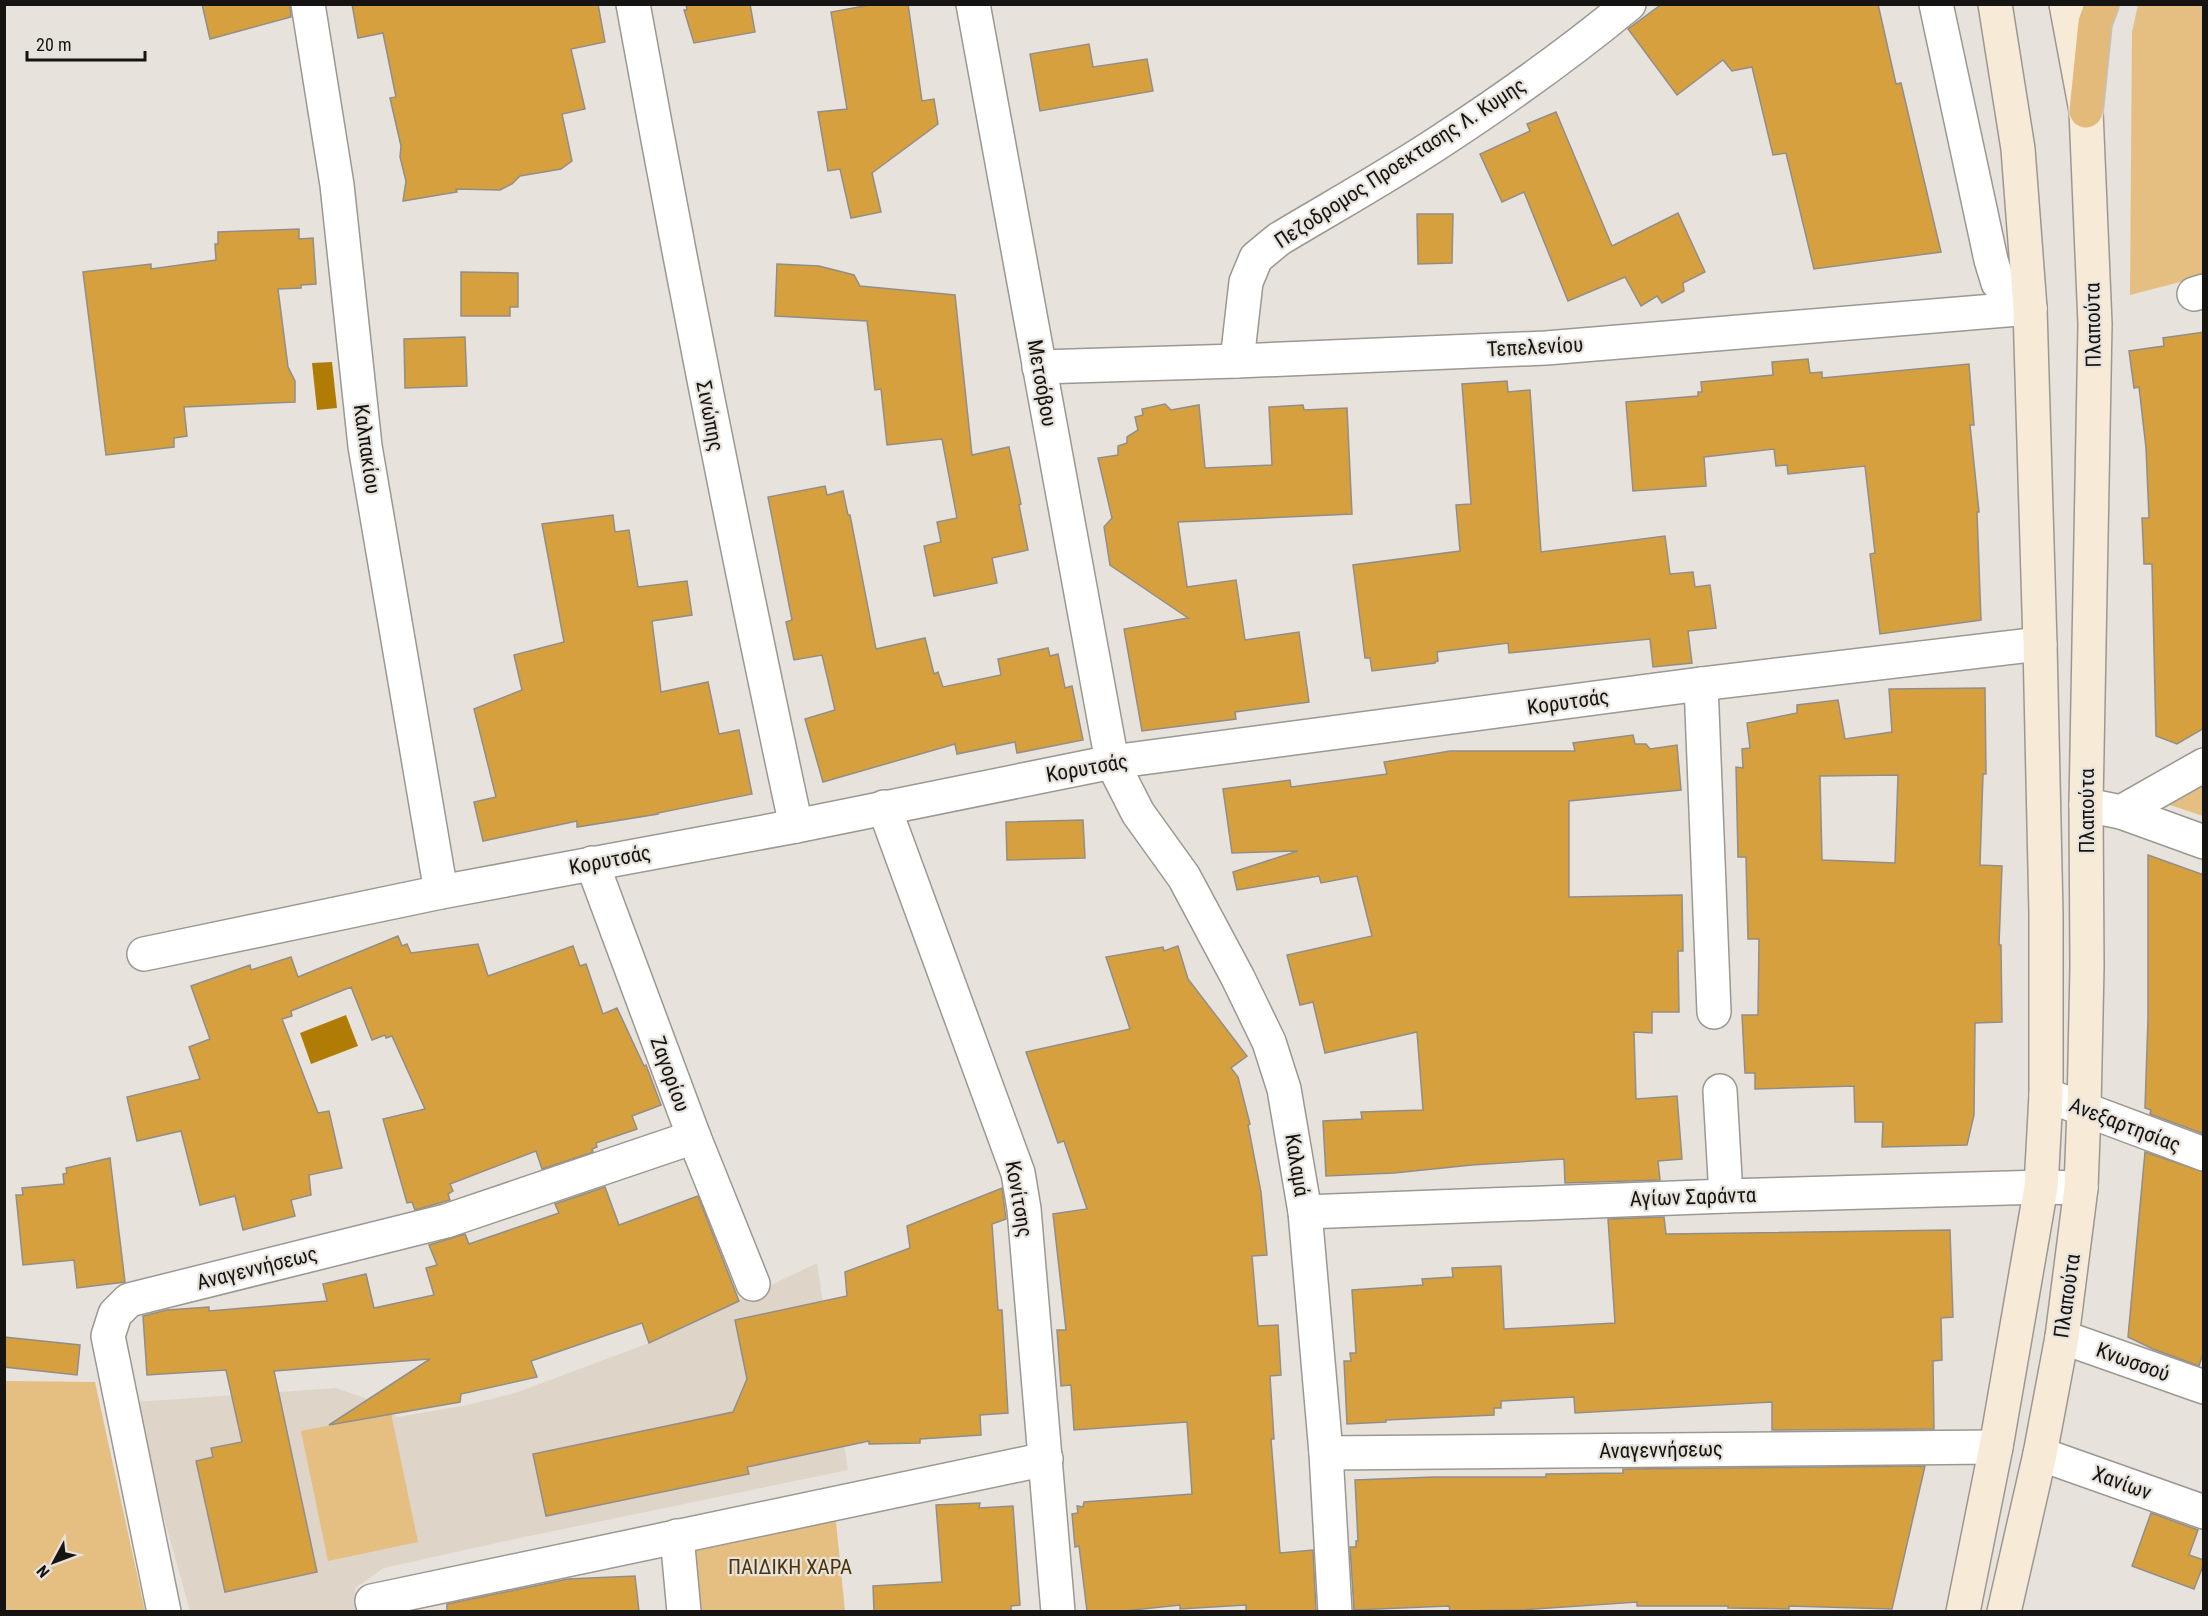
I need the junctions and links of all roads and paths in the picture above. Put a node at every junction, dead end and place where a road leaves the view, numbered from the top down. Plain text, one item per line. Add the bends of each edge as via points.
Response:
1 (308, 4) edge
2 (633, 4) edge
3 (973, 4) edge
4 (1629, 4) edge
5 (1936, 4) edge
6 (1995, 4) edge
7 (2066, 4) edge
8 (2102, 4) edge
9 (2086, 111) junction
10 (2030, 308) junction
11 (1237, 361) junction
12 (1039, 367) junction
13 (2040, 644) junction
14 (1701, 684) junction
15 (1112, 762) junction
16 (2204, 765) edge
17 (2086, 805) junction
18 (884, 807) junction
19 (2121, 812) junction
20 (796, 826) junction
21 (2204, 842) edge
22 (592, 863) junction
23 (441, 892) junction
24 (144, 954) dead end
25 (1714, 1012) dead end
26 (1720, 1091) dead end
27 (2046, 1095) junction
28 (2084, 1109) junction
29 (694, 1137) junction
30 (2204, 1154) edge
31 (2041, 1187) junction
32 (2081, 1188) junction
33 (1726, 1196) junction
34 (1305, 1212) junction
35 (753, 1284) dead end
36 (2062, 1337) junction
37 (2204, 1387) edge
38 (1996, 1447) junction
39 (1326, 1453) junction
40 (2040, 1454) junction
41 (1046, 1459) junction
42 (2204, 1512) edge
43 (677, 1536) junction
44 (164, 1611) edge
45 (375, 1611) edge
46 (684, 1611) edge
47 (1058, 1611) edge
48 (1335, 1611) edge
49 (1963, 1611) edge
50 (2004, 1611) edge

1 - 23 street, Καλπακίου via 337,185 365,446
2 - 20 street, Σινώπης via 688,308
3 - 12 street, Μετσόβου
4 - 11 street, Πεζοδρομος Προεκτασης Λ. Κυμης via 1561,58 1442,141 1279,239 1256,258 1246,282
5 - 10 street via 1998,283
6 - 10 main road, Πλαπούτα via 2018,149
7 - 9 main road, Πλαπούτα
8 - 9 highway via 2095,23
9 - 17 main road, Πλαπούτα via 2095,324
10 - 11 street, Τεπελενίου via 1546,348
10 - 13 main road, Πλαπούτα
11 - 12 street, Τεπελενίου
12 - 15 street, Μετσόβου
13 - 14 street, Κορυτσάς
13 - 27 main road, Πλαπούτα
14 - 15 street, Κορυτσάς
14 - 25 street
15 - 18 street, Κορυτσάς
15 - 34 street, Καλαμά via 1138,813 1184,878 1269,1042 1284,1089
16 - 19 street
17 - 19 street
17 - 28 main road, Πλαπούτα
18 - 20 street, Κορυτσάς
18 - 41 street, Κονίτσης via 1018,1173
19 - 21 street
20 - 22 street, Κορυτσάς
22 - 23 street, Κορυτσάς
22 - 29 street, Ζαγορίου
23 - 24 street, Κορυτσάς
26 - 33 street
27 - 28 street, Ανεξαρτησίας
27 - 31 main road, Πλαπούτα
28 - 30 street, Ανεξαρτησίας
28 - 32 main road, Πλαπούτα
29 - 35 street, Ζαγορίου
29 - 44 street, Αναγεννήσεως via 446,1221 129,1300 115,1314 108,1336
31 - 32 street, Αγίων Σαράντα
31 - 33 street, Αγίων Σαράντα
31 - 38 main road, Πλαπούτα
32 - 36 main road, Πλαπούτα
33 - 34 street, Αγίων Σαράντα
34 - 39 street, Καλαμά
36 - 37 street, Κνωσσού
36 - 40 main road, Πλαπούτα
38 - 39 street, Αναγεννήσεως
38 - 49 main road, Πλαπούτα
39 - 48 street, Καλαμά
40 - 42 street, Χανίων
40 - 50 main road, Πλαπούτα
41 - 43 street
41 - 47 street, Κονίτσης
43 - 45 street via 372,1601
43 - 46 street

